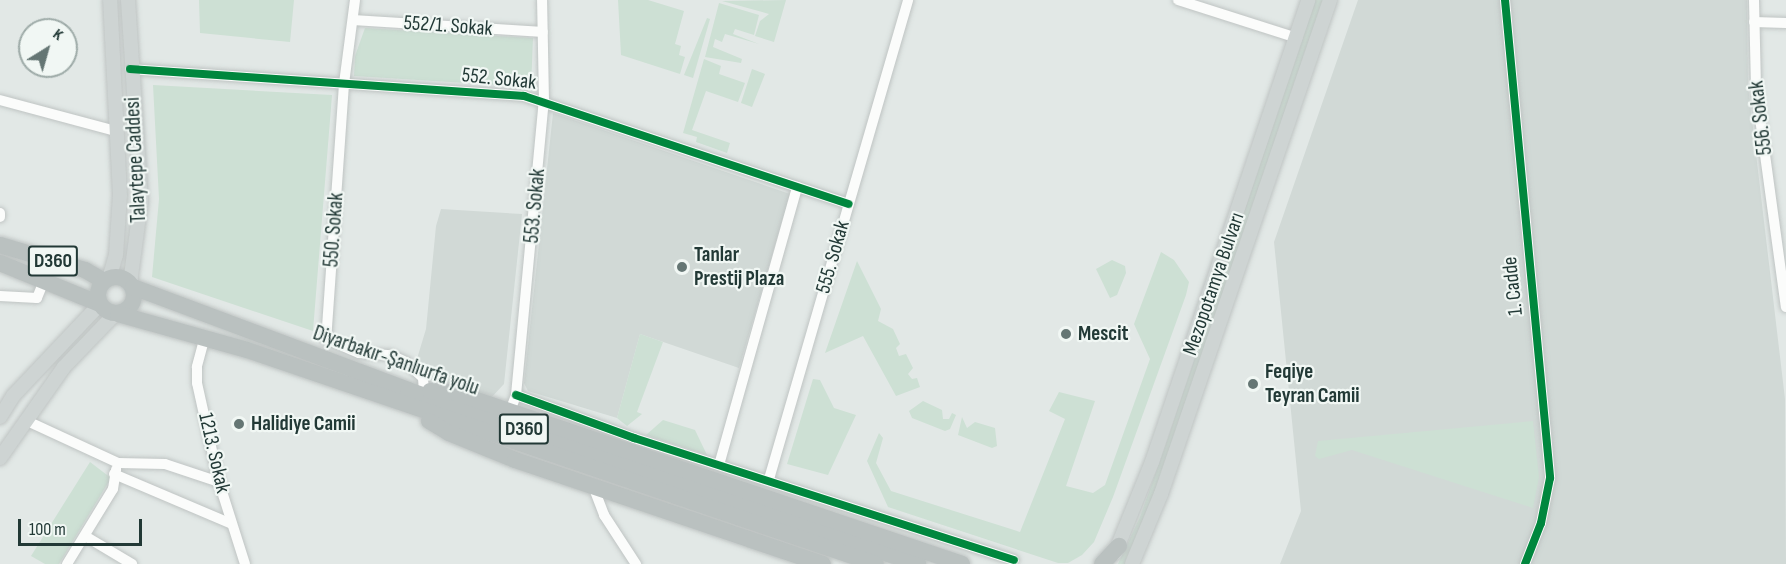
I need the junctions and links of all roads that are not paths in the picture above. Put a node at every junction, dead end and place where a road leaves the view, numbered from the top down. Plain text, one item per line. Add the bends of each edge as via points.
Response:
1 (110, 0) edge
2 (128, 0) edge
3 (356, 0) edge
4 (542, 0) edge
5 (908, 0) edge
6 (1178, 0) edge
7 (1308, 0) edge
8 (1330, 0) edge
9 (1505, 0) edge
10 (1754, 0) edge
11 (354, 20) junction
12 (1755, 22) junction
13 (1786, 23) edge
14 (543, 32) junction
15 (1297, 38) junction
16 (130, 69) junction
17 (344, 84) junction
18 (0, 100) edge
19 (544, 102) junction
20 (116, 131) junction
21 (797, 187) junction
22 (849, 204) junction
23 (0, 245) edge
24 (117, 248) junction
25 (137, 250) junction
26 (0, 263) edge
27 (107, 280) junction
28 (44, 281) junction
29 (132, 285) junction
30 (1785, 286) edge
31 (0, 296) edge
32 (100, 304) junction
33 (1786, 308) edge
34 (116, 314) junction
35 (204, 340) junction
36 (516, 395) junction
37 (414, 396) junction
38 (510, 411) junction
39 (0, 417) edge
40 (25, 420) junction
41 (0, 458) edge
42 (118, 463) junction
43 (719, 465) junction
44 (114, 474) junction
45 (769, 479) junction
46 (219, 482) junction
47 (593, 486) junction
48 (232, 524) junction
49 (85, 536) junction
50 (1119, 546) junction
51 (1014, 560) dead end
52 (67, 564) edge
53 (132, 564) edge
54 (245, 564) edge
55 (636, 564) edge
56 (823, 564) edge
57 (876, 564) edge
58 (918, 564) edge
59 (962, 564) edge
60 (1102, 564) edge
61 (1110, 564) edge
62 (1132, 564) edge
63 (1525, 564) edge

1 - 20 main road
2 - 16 main road, Talaytepe Caddesi
3 - 11 street, 550. Sokak
4 - 14 street, 553. Sokak
5 - 22 street, 555. Sokak
6 - 15 street
7 - 15 main road, Mezopotamya Bulvarı
8 - 62 main road, Mezopotamya Bulvarı via 1230,295
9 - 63 street, 1. Cadde via 1550,478 1541,524
10 - 12 street, 556. Sokak
11 - 14 street, 552/1. Sokak
11 - 17 street, 550. Sokak
12 - 13 street
12 - 30 street, 556. Sokak via 1756,89
14 - 19 street, 553. Sokak
15 - 50 main road, Mezopotamya Bulvarı via 1152,462
16 - 17 street, 552. Sokak
16 - 25 main road, Talaytepe Caddesi via 141,201
17 - 19 street, 552. Sokak via 524,96
17 - 37 street, 550. Sokak via 326,339 358,353 391,355 406,362 423,378
18 - 20 street
19 - 21 street, 552. Sokak
19 - 36 street, 553. Sokak
20 - 24 main road via 120,195
21 - 22 street, 552. Sokak
21 - 43 street
22 - 45 street, 555. Sokak
23 - 27 highway, D360
24 - 25 street via 119,258 124,260
24 - 27 main road
25 - 29 main road, Talaytepe Caddesi
26 - 28 highway, D360
27 - 29 highway via 120,278
27 - 32 highway via 99,291
28 - 31 street via 37,298
28 - 32 highway, D360
29 - 34 highway via 132,304
29 - 37 highway, Diyarbakır-Şanlıurfa yolu / D360
30 - 33 street, 556. Sokak
32 - 34 highway
32 - 39 main road via 13,396
34 - 35 highway, Diyarbakır-Şanlıurfa yolu / D360
34 - 40 main road via 64,367
35 - 37 highway, Diyarbakır-Şanlıurfa yolu / D360
35 - 46 street, 1213. Sokak via 196,368 197,383
36 - 38 street, 553. Sokak
36 - 43 street
37 - 38 highway via 456,393
37 - 47 highway via 448,433
37 - 57 highway, Diyarbakır-Şanlıurfa yolu / D360
37 - 58 highway, Diyarbakır-Şanlıurfa yolu / D360
38 - 59 highway
40 - 41 main road
40 - 42 street
42 - 44 street
42 - 46 street via 165,464
43 - 45 street
44 - 48 street
44 - 49 street via 113,489
45 - 51 street
46 - 48 street, 1213. Sokak
47 - 55 street via 604,515
47 - 56 highway
48 - 54 street, 1213. Sokak
49 - 52 street
49 - 53 street
50 - 60 highway
50 - 61 main road, Mezopotamya Bulvarı

